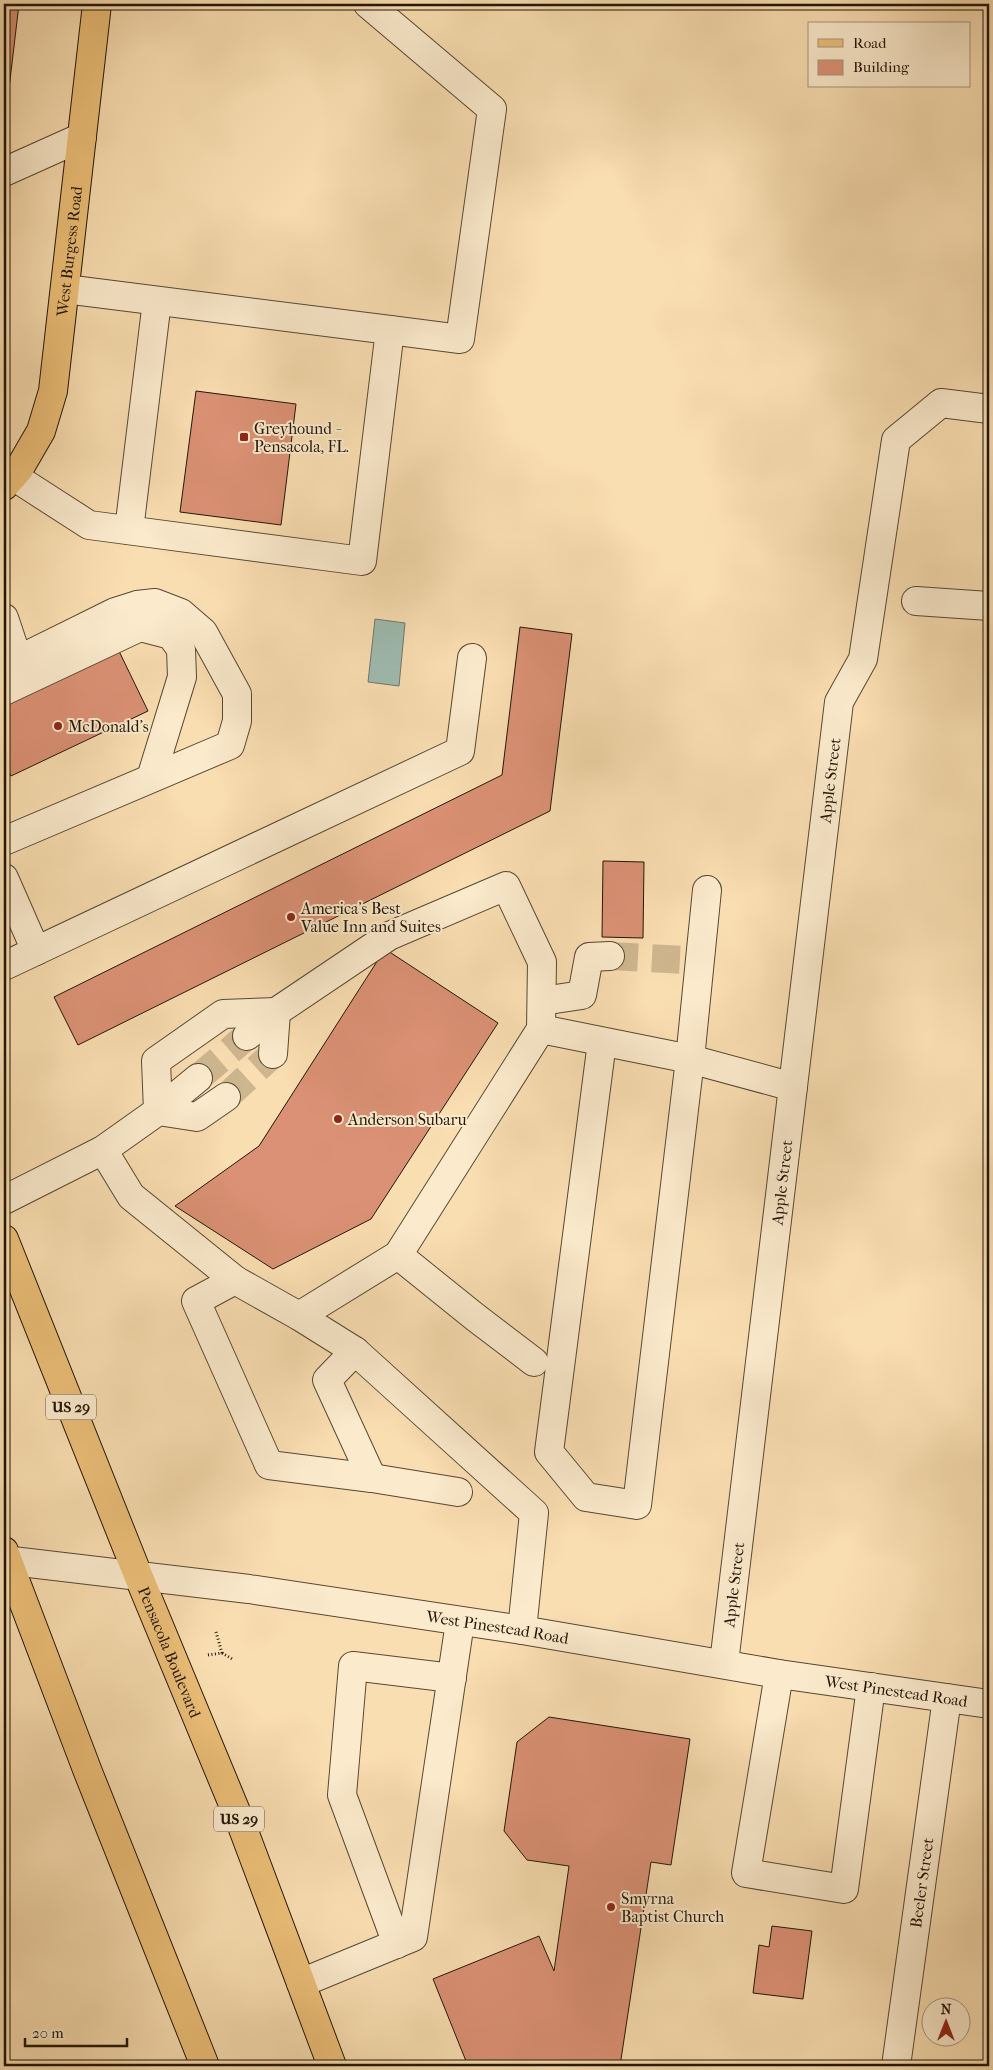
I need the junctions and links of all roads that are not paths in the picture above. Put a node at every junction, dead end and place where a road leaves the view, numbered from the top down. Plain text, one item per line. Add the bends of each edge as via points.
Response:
1 (97, 4) edge
2 (368, 4) edge
3 (82, 138) junction
4 (4, 172) edge
5 (65, 289) junction
6 (157, 301) junction
7 (390, 330) junction
8 (989, 409) edge
9 (8, 481) edge
10 (129, 530) junction
11 (916, 601) dead end
12 (989, 606) edge
13 (4, 618) edge
14 (472, 658) dead end
15 (11, 663) edge
16 (4, 691) edge
17 (151, 778) junction
18 (5, 837) edge
19 (4, 878) edge
20 (707, 890) dead end
21 (36, 951) junction
22 (610, 956) tunnel mouth
23 (4, 966) edge
24 (542, 1001) junction
25 (276, 1012) junction
26 (541, 1029) junction
27 (247, 1036) tunnel mouth
28 (602, 1042) junction
29 (273, 1054) tunnel mouth
30 (690, 1059) junction
31 (198, 1078) tunnel mouth
32 (793, 1087) junction
33 (226, 1097) tunnel mouth
34 (158, 1110) junction
35 (103, 1150) junction
36 (4, 1200) edge
37 (4, 1239) edge
38 (398, 1255) junction
39 (235, 1280) junction
40 (299, 1316) junction
41 (355, 1351) junction
42 (534, 1362) dead end
43 (372, 1478) junction
44 (458, 1492) dead end
45 (5, 1557) edge
46 (138, 1575) junction
47 (460, 1622) junction
48 (522, 1630) junction
49 (724, 1663) junction
50 (779, 1674) junction
51 (452, 1678) junction
52 (872, 1687) junction
53 (948, 1698) junction
54 (989, 1704) edge
55 (397, 1944) junction
56 (300, 1983) junction
57 (205, 2066) edge
58 (332, 2066) edge
59 (896, 2066) edge

1 - 3 main road, West Burgess Road
2 - 7 street via 492,109 460,338
3 - 4 street
3 - 5 main road, West Burgess Road
5 - 6 street
5 - 9 main road, West Burgess Road via 53,391 41,431 19,469
6 - 7 street
6 - 10 street
7 - 10 street via 362,561
8 - 32 street, Apple Street via 941,402 896,440 863,659 839,702
9 - 10 street via 89,525
11 - 12 street
13 - 15 street
14 - 21 street via 460,751
15 - 17 street via 115,612 137,605 155,603 181,613 203,632 237,694 237,721 230,745
16 - 17 street via 140,627 170,635 181,649 182,677
17 - 18 street
19 - 21 street
20 - 30 street via 691,960
21 - 23 street
22 - 24 street via 589,957 582,995
24 - 25 street via 542,962 506,886 389,936
24 - 26 street
25 - 27 street
25 - 29 street
25 - 34 street via 222,1014 156,1061
26 - 28 street
26 - 38 street
28 - 30 street
28 - 30 street via 549,1452 586,1497 636,1505
30 - 32 street
31 - 34 street
32 - 49 street, Apple Street
33 - 34 street via 196,1117
34 - 35 street
35 - 36 street
35 - 39 street via 131,1196
37 - 46 main road, Pensacola Boulevard / US 29
38 - 40 street
38 - 42 street
39 - 40 street
39 - 43 street via 196,1301 269,1465
40 - 41 street
41 - 43 street via 326,1380
41 - 48 street via 534,1513
43 - 44 street
45 - 46 street, West Pinestead Road
45 - 57 main road
46 - 47 street, West Pinestead Road
46 - 56 main road, Pensacola Boulevard / US 29 via 242,1826
47 - 48 street, West Pinestead Road
47 - 51 street
48 - 49 street, West Pinestead Road
49 - 50 street, West Pinestead Road
50 - 52 street, West Pinestead Road
50 - 52 street via 746,1874 844,1889
51 - 55 street via 413,1937
51 - 55 street via 353,1666 342,1795
52 - 53 street, West Pinestead Road
53 - 54 street, West Pinestead Road
53 - 59 street, Beeler Street
55 - 56 street
56 - 58 main road, Pensacola Boulevard / US 29

